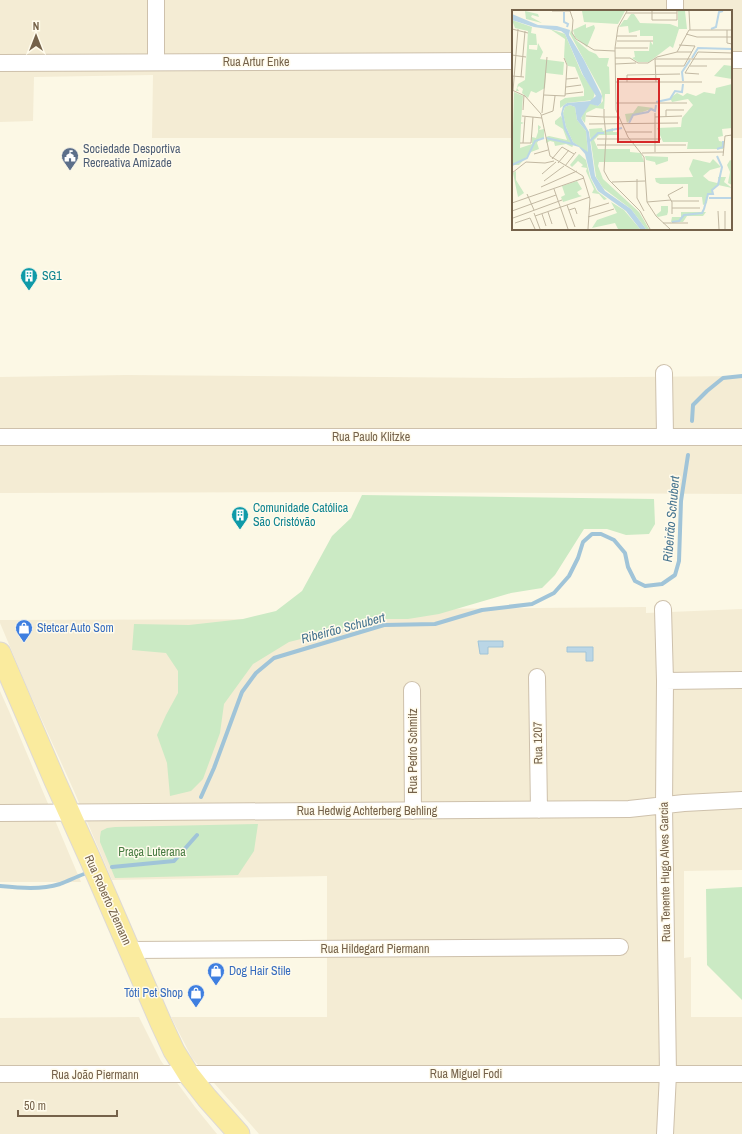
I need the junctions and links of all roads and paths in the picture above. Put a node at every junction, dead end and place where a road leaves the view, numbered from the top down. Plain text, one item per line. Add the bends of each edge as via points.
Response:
1 (156, 0) edge
2 (512, 61) edge
3 (156, 62) junction
4 (0, 63) edge
5 (664, 373) dead end
6 (665, 436) junction
7 (0, 437) edge
8 (742, 437) edge
9 (663, 609) dead end
10 (0, 653) edge
11 (538, 677) dead end
12 (6, 680) edge
13 (742, 680) edge
14 (665, 681) junction
15 (412, 690) dead end
16 (742, 800) edge
17 (664, 806) junction
18 (539, 810) junction
19 (413, 811) junction
20 (0, 813) edge
21 (69, 813) junction
22 (620, 947) dead end
23 (130, 950) junction
24 (0, 1074) edge
25 (668, 1074) junction
26 (742, 1074) edge
27 (189, 1075) junction
28 (239, 1134) edge
29 (664, 1134) edge

1 - 3 street
2 - 3 street, Rua Artur Enke
3 - 4 street, Rua Artur Enke
5 - 6 street
6 - 7 street, Rua Paulo Klitzke
6 - 8 street, Rua Paulo Klitzke
9 - 14 street, Rua Tenente Hugo Alves Garcia
10 - 12 main road, Rua Roberto Ziemann
11 - 18 street, Rua 1207
12 - 21 main road, Rua Roberto Ziemann
13 - 14 street
14 - 17 street, Rua Tenente Hugo Alves Garcia
15 - 19 street, Rua Pedro Schmitz
16 - 17 street, Rua Hedwig Achterberg Behling
17 - 18 street, Rua Hedwig Achterberg Behling
17 - 25 street, Rua Tenente Hugo Alves Garcia
18 - 19 street, Rua Hedwig Achterberg Behling
19 - 21 street, Rua Hedwig Achterberg Behling
20 - 21 street, Rua Hedwig Achterberg Behling
21 - 23 main road, Rua Roberto Ziemann
22 - 23 street, Rua Hildegard Piermann
23 - 27 main road, Rua Roberto Ziemann via 174,1051
24 - 27 street, Rua João Piermann
25 - 26 street, Rua Miguel Fodi
25 - 27 street, Rua Miguel Fodi
25 - 29 street, Rua Tenente Hugo Alves Garcia
27 - 28 main road, Rua Roberto Ziemann

